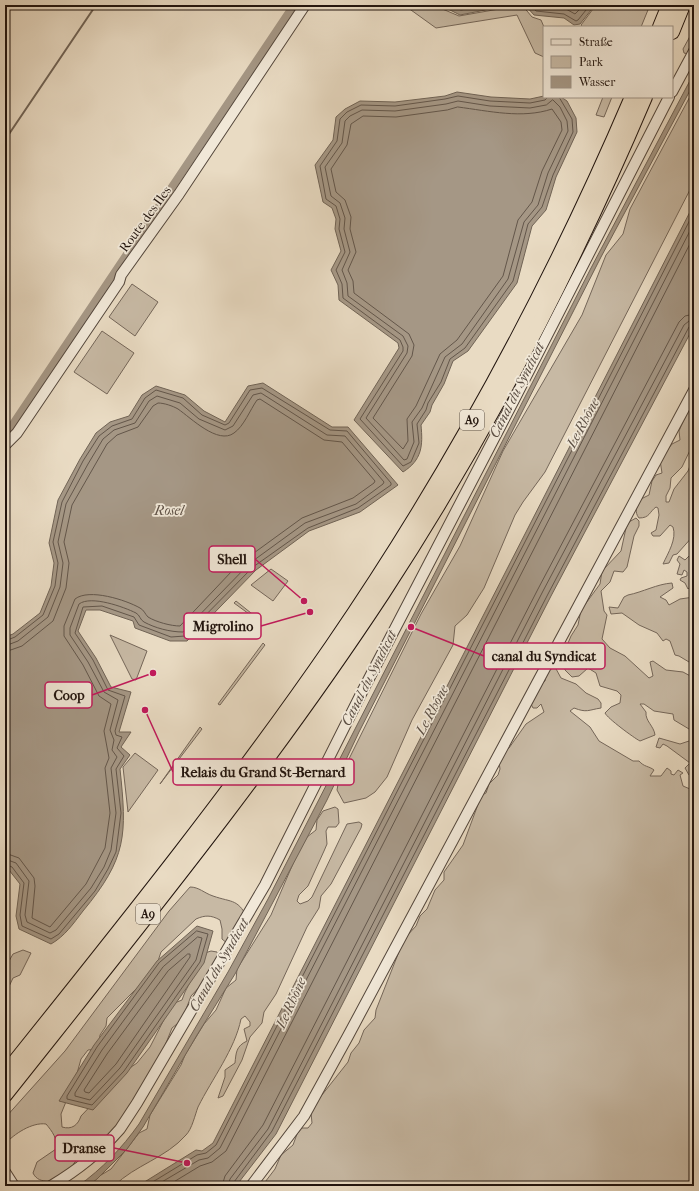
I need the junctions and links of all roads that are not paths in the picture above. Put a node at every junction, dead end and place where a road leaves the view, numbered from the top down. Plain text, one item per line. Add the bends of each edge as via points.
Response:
1 (306, 5) edge
2 (669, 5) edge
3 (683, 5) edge
4 (660, 26) edge
5 (673, 30) edge
6 (694, 52) edge
7 (673, 90) edge
8 (632, 98) edge
9 (645, 98) edge
10 (668, 98) edge
11 (694, 390) edge
12 (5, 445) edge
13 (5, 1074) edge
14 (5, 1095) edge
15 (5, 1172) edge
16 (14, 1186) edge
17 (51, 1186) edge
18 (251, 1186) edge

1 - 12 street, Route des Iles via 179,194 130,261 119,282 17,433
2 - 4 highway
3 - 5 highway
6 - 7 street
8 - 13 highway, A9 via 574,224 507,358 375,582 246,766 158,882
9 - 14 highway, A9 via 584,234 517,365 465,459 384,592 233,806
10 - 17 street via 251,912 120,1129 101,1151 75,1172
11 - 18 street via 345,1043 297,1126
15 - 16 street

